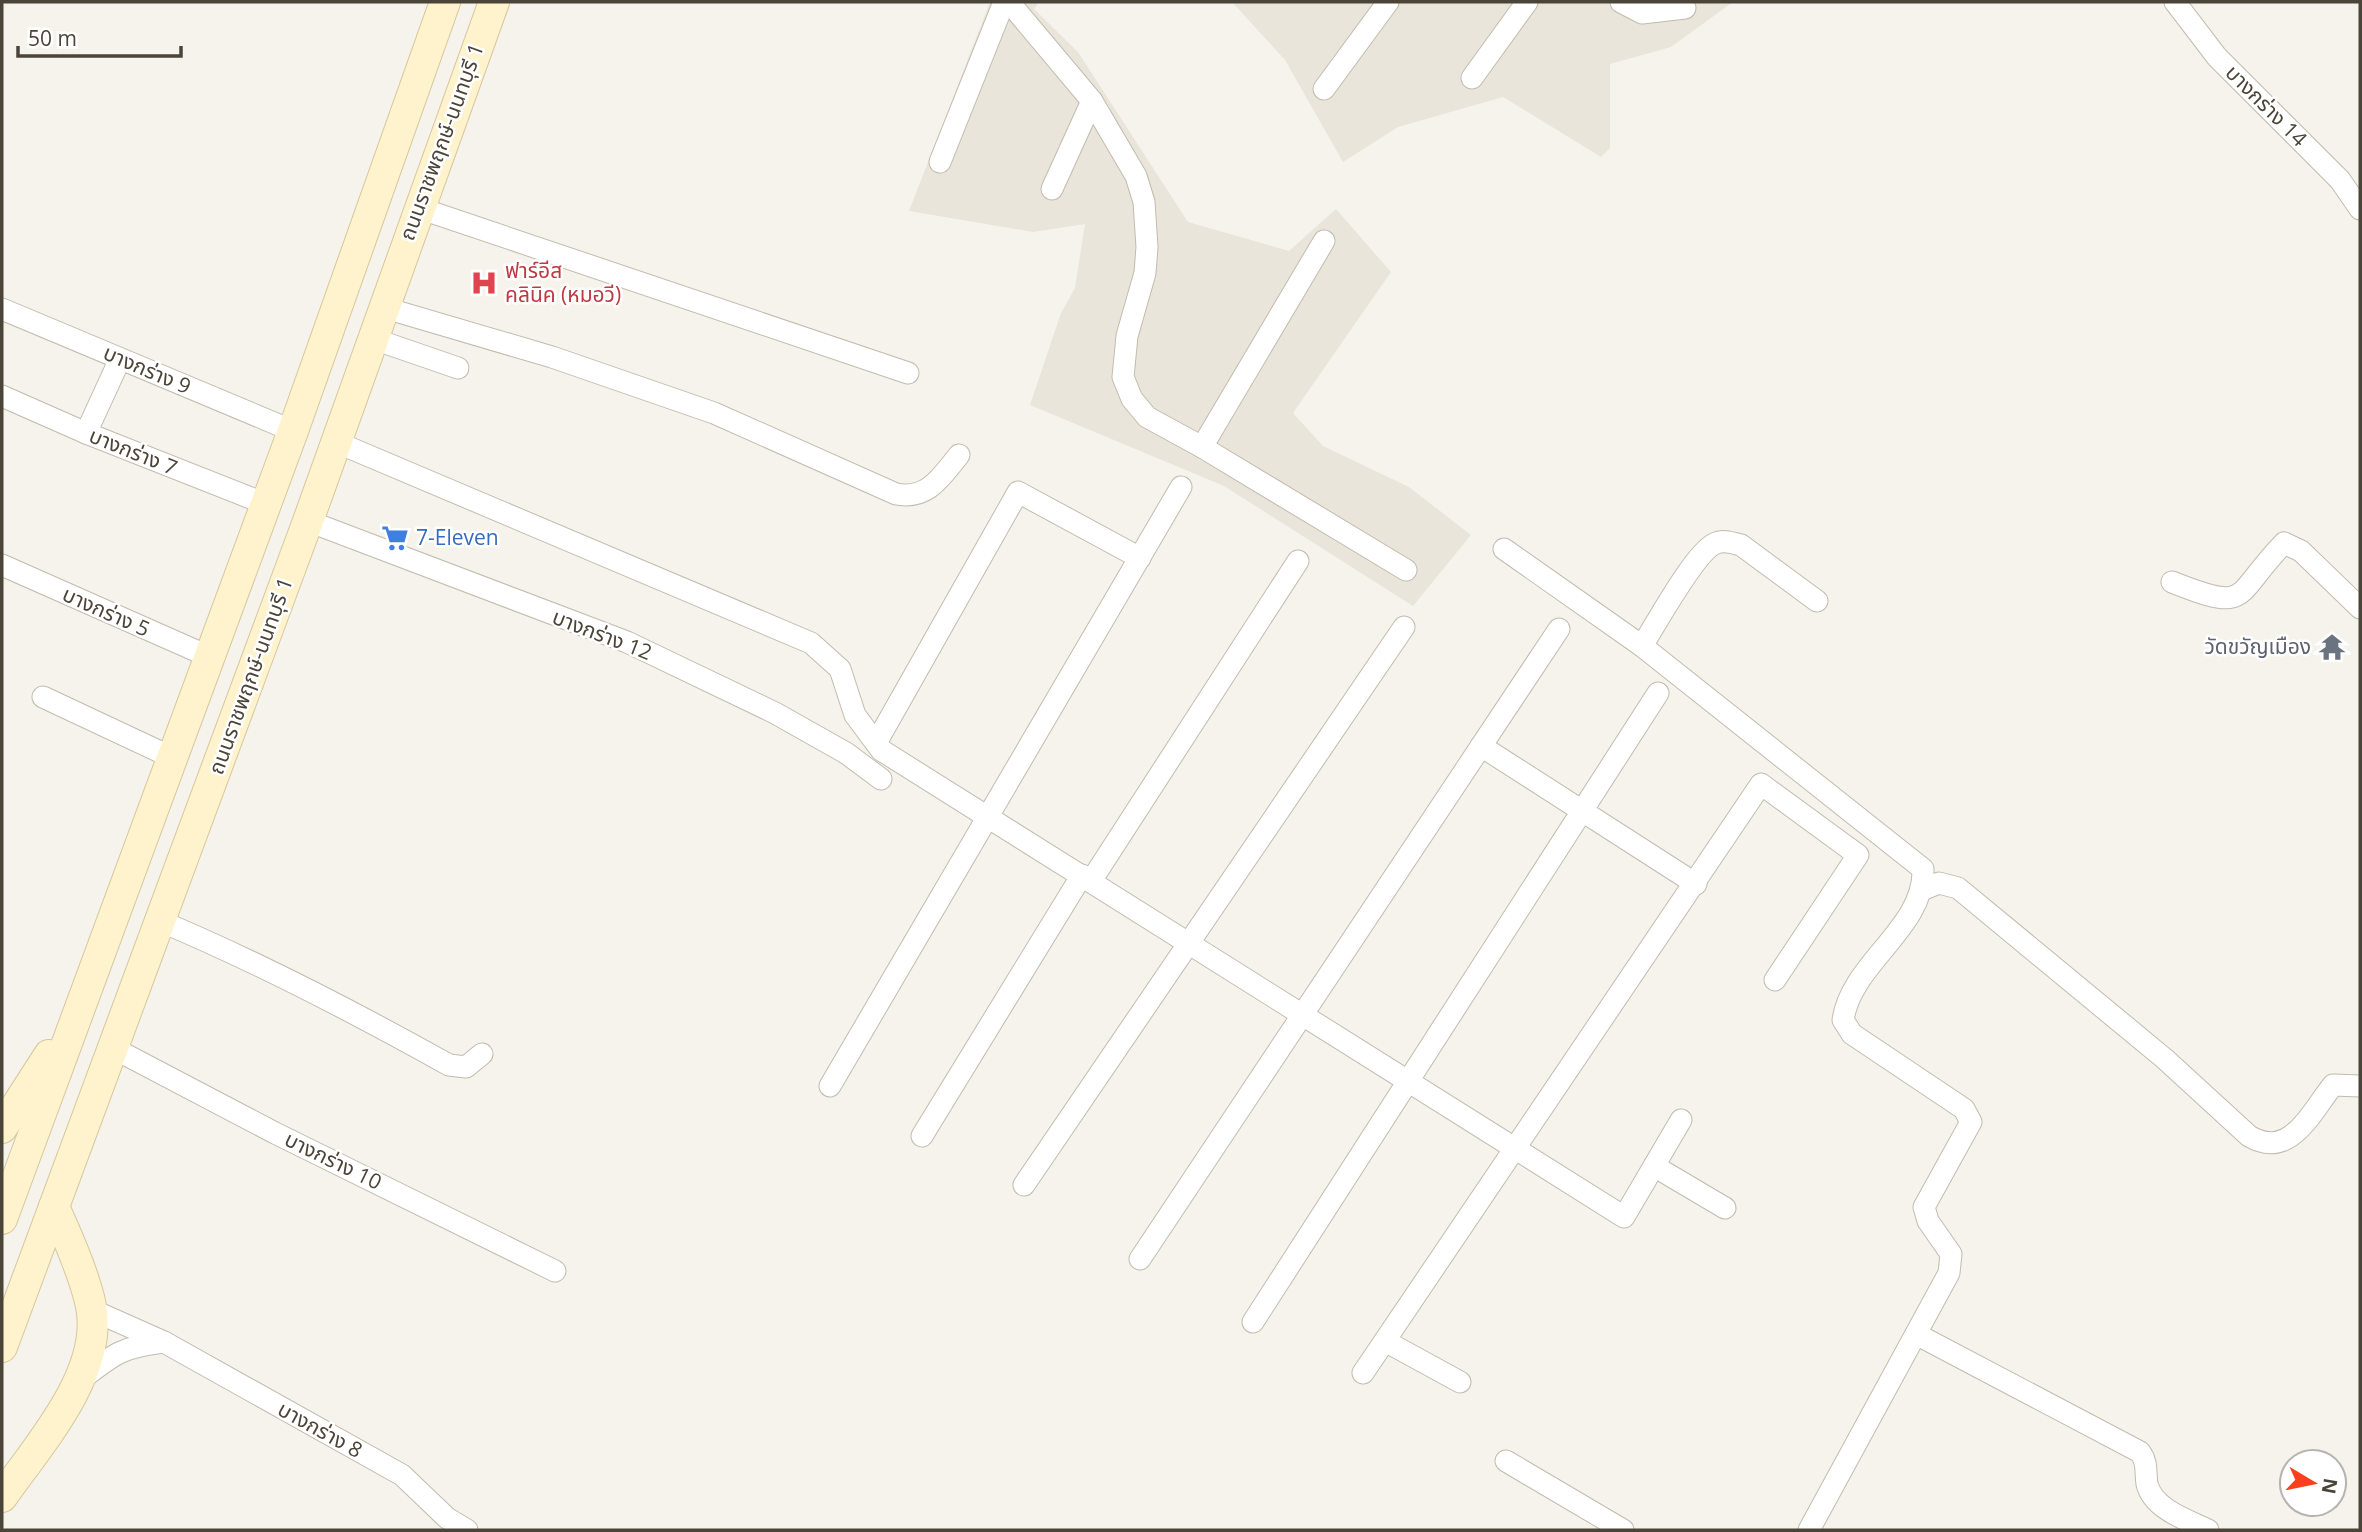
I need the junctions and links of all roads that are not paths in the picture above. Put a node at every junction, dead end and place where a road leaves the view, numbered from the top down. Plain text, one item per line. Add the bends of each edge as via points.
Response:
1 (445, 2) edge
2 (494, 2) edge
3 (1007, 2) edge
4 (1388, 2) edge
5 (1527, 2) edge
6 (1621, 2) edge
7 (2175, 2) edge
8 (1685, 8) dead end
9 (1472, 78) dead end
10 (1324, 89) dead end
11 (1092, 101) junction
12 (940, 162) dead end
13 (1052, 189) dead end
14 (419, 208) junction
15 (2360, 209) edge
16 (1324, 241) dead end
17 (382, 307) junction
18 (2, 309) edge
19 (371, 338) junction
20 (120, 359) junction
21 (458, 368) dead end
22 (908, 373) dead end
23 (2, 396) edge
24 (293, 431) junction
25 (86, 433) junction
26 (336, 442) junction
27 (1202, 446) junction
28 (959, 455) dead end
29 (1181, 487) dead end
30 (266, 504) junction
31 (308, 521) junction
32 (1504, 549) dead end
33 (1140, 558) junction
34 (1298, 561) dead end
35 (2, 565) edge
36 (1406, 570) dead end
37 (2172, 582) dead end
38 (1817, 601) dead end
39 (2360, 608) edge
40 (1404, 627) dead end
41 (1559, 629) dead end
42 (1642, 646) junction
43 (210, 657) junction
44 (1658, 693) dead end
45 (43, 697) dead end
46 (876, 743) junction
47 (1481, 746) junction
48 (173, 758) junction
49 (881, 779) dead end
50 (1583, 810) junction
51 (990, 817) junction
52 (1087, 878) junction
53 (1696, 884) junction
54 (1924, 889) junction
55 (160, 920) junction
56 (1189, 942) junction
57 (1774, 980) dead end
58 (82, 1003) junction
59 (1303, 1014) junction
60 (113, 1048) junction
61 (482, 1054) dead end
62 (1408, 1081) junction
63 (830, 1086) dead end
64 (2360, 1086) edge
65 (1681, 1120) dead end
66 (2, 1128) edge
67 (922, 1136) dead end
68 (1516, 1149) junction
69 (1654, 1167) junction
70 (1024, 1185) dead end
71 (54, 1207) junction
72 (1725, 1208) dead end
73 (2, 1219) edge
74 (1140, 1259) dead end
75 (555, 1271) dead end
76 (92, 1310) junction
77 (1253, 1322) dead end
78 (1916, 1334) junction
79 (1385, 1340) junction
80 (163, 1342) junction
81 (2, 1347) edge
82 (1363, 1373) dead end
83 (79, 1381) junction
84 (1460, 1382) dead end
85 (1506, 1461) dead end
86 (2, 1497) edge
87 (467, 1530) edge
88 (1623, 1530) edge
89 (1810, 1530) edge
90 (2208, 1530) edge

1 - 24 main road, ถนนราชพฤกษ์-นนทบุรี 1
2 - 14 main road, ถนนราชพฤกษ์-นนทบุรี 1
3 - 11 street
3 - 12 street
4 - 10 street
5 - 9 street
6 - 8 street via 1642,13
7 - 15 street, บางกร่าง 14 via 2217,57 2340,180
11 - 13 street
11 - 27 street via 1136,176 1144,202 1145,273 1127,336 1123,377 1132,399 1147,417
14 - 17 main road, ถนนราชพฤกษ์-นนทบุรี 1
14 - 22 street
16 - 27 street
17 - 19 main road, ถนนราชพฤกษ์-นนทบุรี 1
17 - 28 street via 552,357 714,413 896,494 922,493
18 - 20 street, บางกร่าง 9
19 - 21 street
19 - 26 main road, ถนนราชพฤกษ์-นนทบุรี 1
20 - 24 street, บางกร่าง 9
20 - 25 street
23 - 25 street, บางกร่าง 7
24 - 30 main road, ถนนราชพฤกษ์-นนทบุรี 1
25 - 30 street, บางกร่าง 7
26 - 31 main road, ถนนราชพฤกษ์-นนทบุรี 1
26 - 46 street via 811,643 840,669 855,715
27 - 36 street
29 - 33 street
30 - 43 main road, ถนนราชพฤกษ์-นนทบุรี 1
31 - 49 street, บางกร่าง 12 via 627,642 775,713 846,753
31 - 55 main road, ถนนราชพฤกษ์-นนทบุรี 1
32 - 42 street
33 - 46 street via 1018,492
33 - 51 street
34 - 52 street
35 - 43 street, บางกร่าง 5
37 - 39 street via 2210,597 2240,596 2284,543 2301,551
38 - 42 street via 1741,545 1728,541 1714,544
40 - 56 street
41 - 47 street
42 - 54 street via 1923,869
43 - 48 main road, ถนนราชพฤกษ์-นนทบุรี 1
44 - 50 street
45 - 48 street
46 - 51 street
47 - 50 street
47 - 59 street
48 - 58 main road, ถนนราชพฤกษ์-นนทบุรี 1
50 - 53 street
50 - 62 street
51 - 52 street
51 - 63 street
52 - 56 street
52 - 67 street
53 - 57 street via 1761,784 1858,855
53 - 68 street
54 - 64 street via 1939,883 1958,888 2263,1144 2290,1139 2333,1085
54 - 78 street via 1860,980 1845,1005 1843,1020 1852,1034 1964,1110 1971,1122 1924,1207 1928,1221 1951,1254 1949,1273
55 - 60 main road, ถนนราชพฤกษ์-นนทบุรี 1
55 - 61 street via 332,1000 449,1065 466,1067
56 - 59 street
56 - 70 street
58 - 66 main road
58 - 73 main road, ถนนราชพฤกษ์-นนทบุรี 1
59 - 62 street
59 - 74 street
60 - 71 main road, ถนนราชพฤกษ์-นนทบุรี 1
60 - 75 street, บางกร่าง 10
62 - 68 street
62 - 77 street
65 - 69 street
68 - 69 street via 1624,1217
68 - 79 street
69 - 72 street
71 - 76 main road
71 - 81 main road, ถนนราชพฤกษ์-นนทบุรี 1
76 - 80 street, บางกร่าง 8
76 - 83 main road via 93,1332
78 - 89 street
78 - 90 street via 2140,1452 2147,1467 2148,1489 2165,1509
79 - 82 street
79 - 84 street
80 - 83 street via 132,1346 109,1356
80 - 87 street, บางกร่าง 8 via 402,1475 447,1518
83 - 86 main road
85 - 88 street

